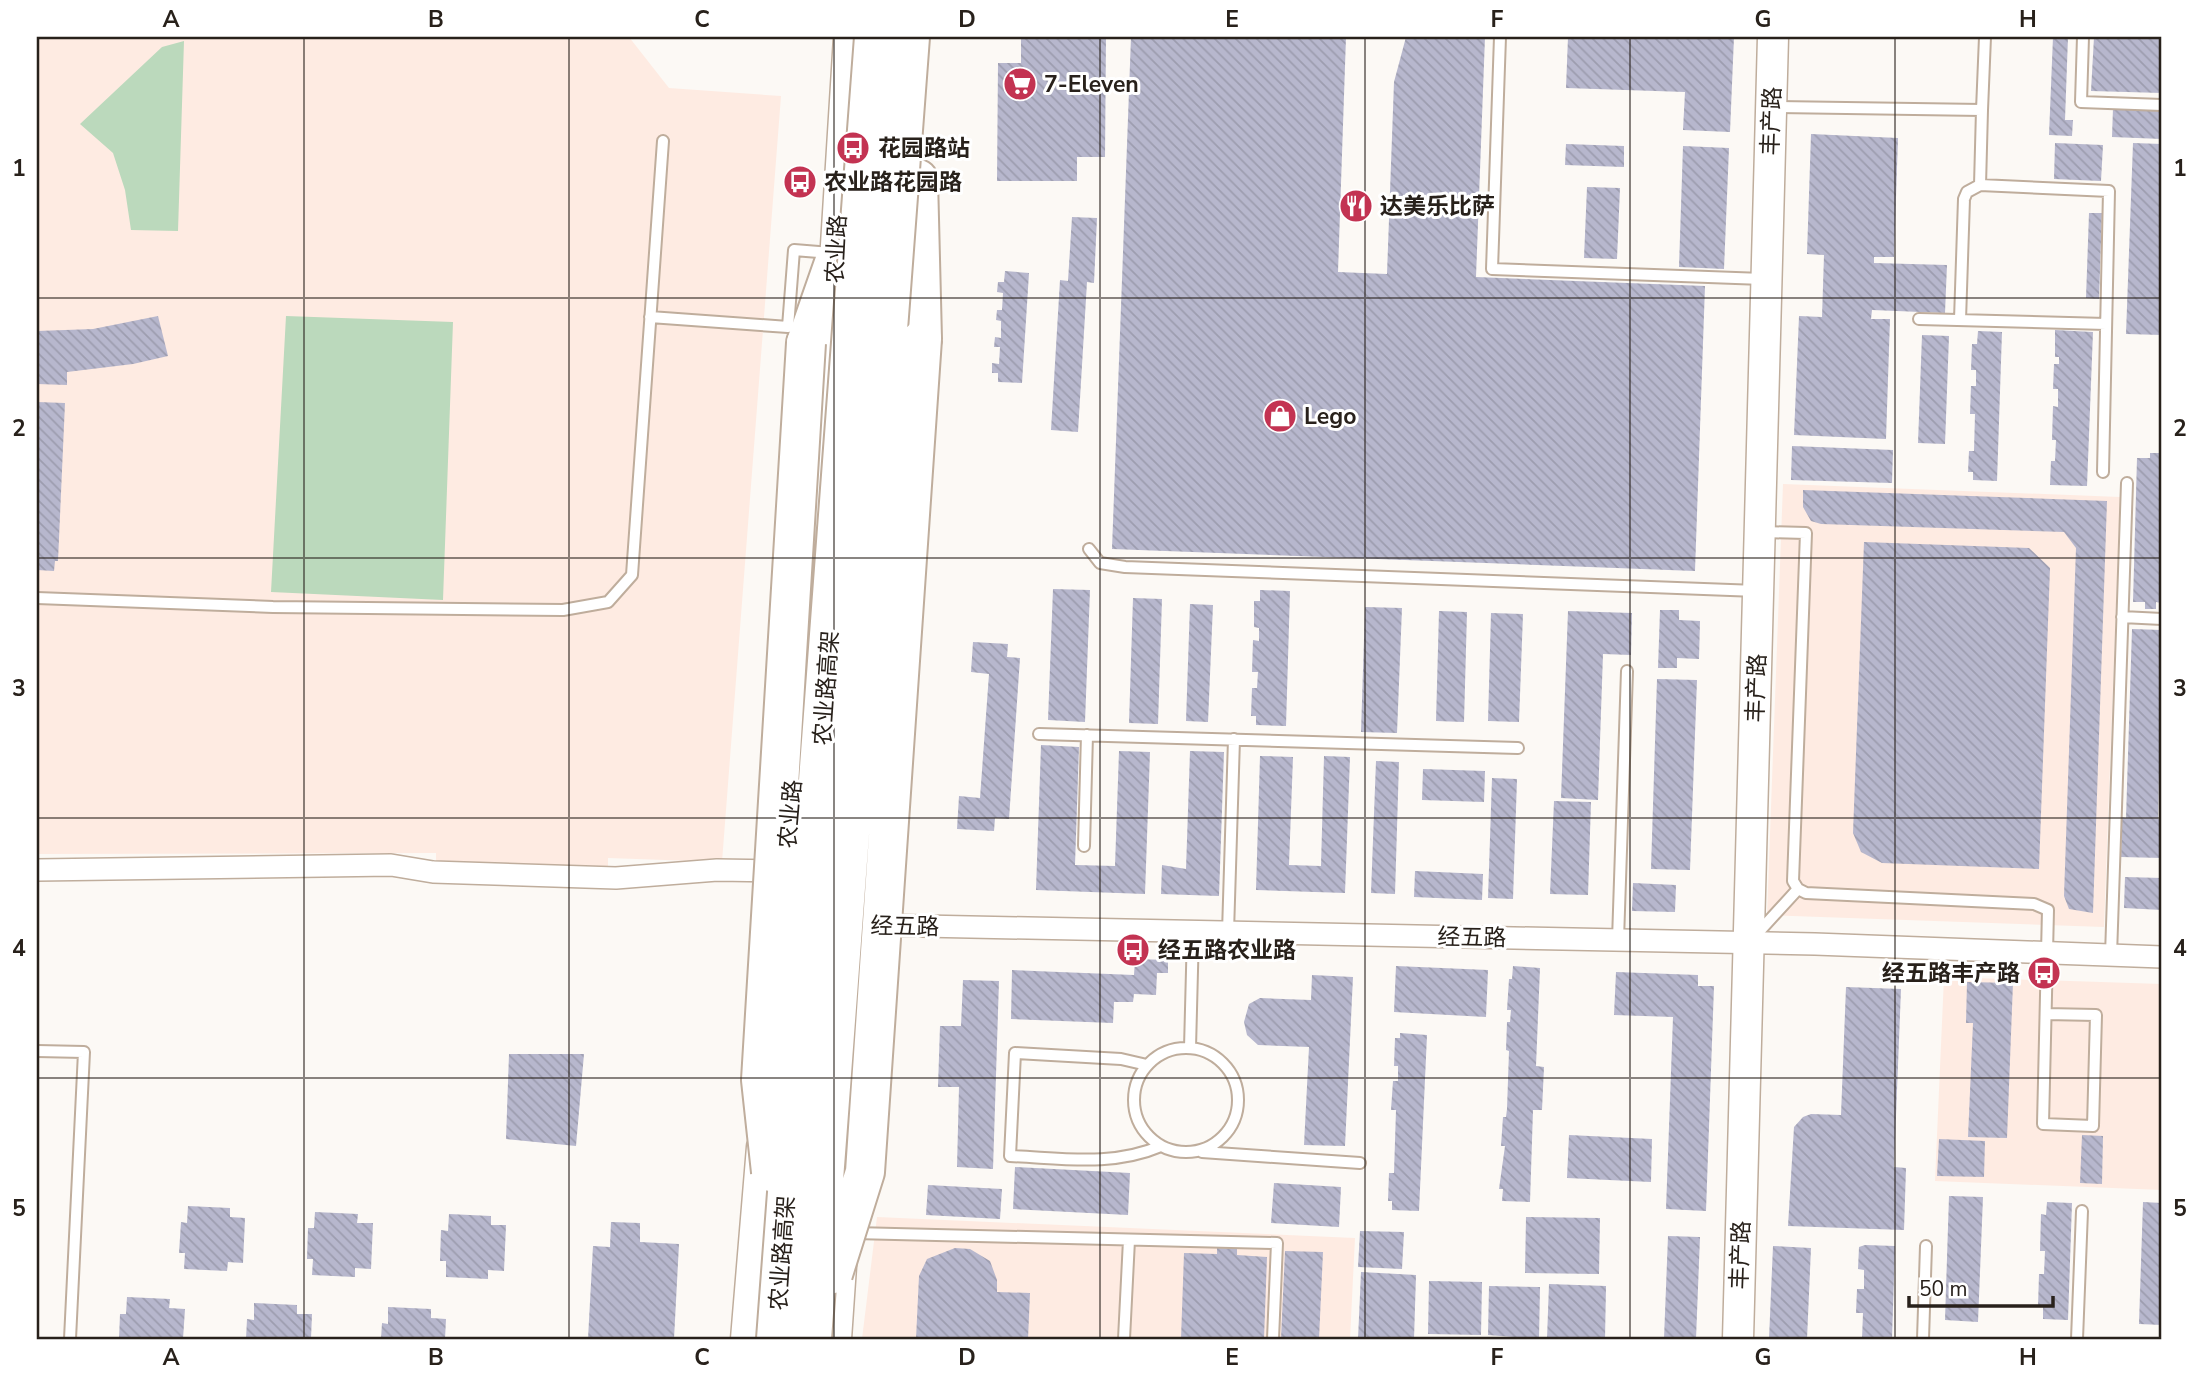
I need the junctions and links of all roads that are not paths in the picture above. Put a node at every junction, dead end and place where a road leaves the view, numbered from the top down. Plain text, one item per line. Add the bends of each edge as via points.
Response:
1 (849, 37) edge
2 (874, 37) edge
3 (911, 37) edge
4 (928, 37) edge
5 (1500, 37) edge
6 (1773, 37) edge
7 (1985, 37) edge
8 (2083, 37) edge
9 (2162, 105) edge
10 (1771, 107) junction
11 (1982, 110) junction
12 (663, 141) dead end
13 (918, 179) junction
14 (1980, 185) junction
15 (836, 257) junction
16 (1766, 279) junction
17 (650, 317) junction
18 (1919, 319) dead end
19 (1960, 320) junction
20 (2106, 324) junction
21 (2103, 472) dead end
22 (2127, 483) dead end
23 (1760, 531) junction
24 (1089, 549) dead end
25 (1758, 591) junction
26 (37, 597) edge
27 (2122, 617) junction
28 (2162, 618) edge
29 (1627, 671) dead end
30 (1039, 734) dead end
31 (1087, 735) junction
32 (1234, 739) junction
33 (1518, 748) dead end
34 (1084, 846) dead end
35 (37, 870) edge
36 (774, 871) junction
37 (1798, 889) junction
38 (781, 923) junction
39 (865, 925) junction
40 (1193, 932) junction
41 (1228, 933) junction
42 (1618, 940) junction
43 (1749, 943) junction
44 (2048, 953) junction
45 (2111, 956) junction
46 (2162, 957) edge
47 (2046, 1014) junction
48 (1190, 1048) junction
49 (37, 1051) edge
50 (1147, 1065) junction
51 (1161, 1146) junction
52 (1199, 1151) junction
53 (1360, 1163) dead end
54 (2082, 1211) dead end
55 (844, 1233) junction
56 (1129, 1240) junction
57 (1926, 1246) dead end
58 (781, 1266) junction
59 (70, 1339) edge
60 (746, 1339) edge
61 (776, 1339) edge
62 (813, 1339) edge
63 (836, 1339) edge
64 (1124, 1339) edge
65 (1273, 1339) edge
66 (1738, 1339) edge
67 (1923, 1339) edge
68 (2077, 1339) edge

1 - 15 street, 农业路
2 - 58 highway, 农业路高架, bridge
3 - 62 highway, 农业路高架, bridge
4 - 13 street
5 - 16 lane via 1492,270
6 - 10 street, 丰产路
7 - 11 lane
8 - 9 lane via 2081,102
10 - 11 lane
10 - 16 street, 丰产路
11 - 14 lane
12 - 17 lane
13 - 39 street
13 - 62 highway, bridge via 922,339 865,1172
14 - 19 lane via 1967,192 1964,200
14 - 20 lane via 2109,191
15 - 17 lane via 794,250 788,327
15 - 36 highway, bridge via 806,343
15 - 38 street, 农业路
16 - 23 street, 丰产路
17 - 26 lane via 632,575 608,602 563,610 273,607
18 - 19 lane
19 - 20 lane
20 - 21 lane
22 - 27 lane
23 - 25 street, 丰产路
23 - 37 lane via 1806,533 1793,881
24 - 25 lane via 1100,563 1125,567
25 - 43 street, 丰产路
27 - 28 lane
27 - 45 lane
29 - 42 lane
30 - 31 lane
31 - 32 lane
31 - 34 lane
32 - 33 lane
32 - 41 lane
35 - 36 street via 391,865 433,872 615,878 717,870
36 - 58 highway, bridge via 761,1080
37 - 43 lane
37 - 44 lane via 2034,904 2048,910
38 - 39 street, 经五路
38 - 60 street, 农业路
39 - 40 street, 经五路
39 - 55 street
40 - 41 street, 经五路
40 - 48 lane
41 - 42 street, 经五路
42 - 43 street, 经五路
43 - 44 street, 经五路
43 - 66 street, 丰产路
44 - 45 street, 经五路
44 - 47 lane
45 - 46 street, 经五路
47 - 47 lane via 2043,1124 2093,1126 2096,1015
48 - 50 lane via 1161,1054
48 - 52 lane via 1216,1057 1237,1088 1231,1128 1212,1146
49 - 59 lane via 84,1052
50 - 51 lane via 1138,1080 1134,1105 1142,1129
50 - 51 lane via 1121,1059 1015,1054 1010,1156 1110,1161
51 - 52 lane via 1185,1153
52 - 53 lane
54 - 68 lane
55 - 56 lane
55 - 63 street
56 - 64 lane
56 - 65 lane via 1276,1243
57 - 67 lane
58 - 61 highway, 农业路高架, bridge

